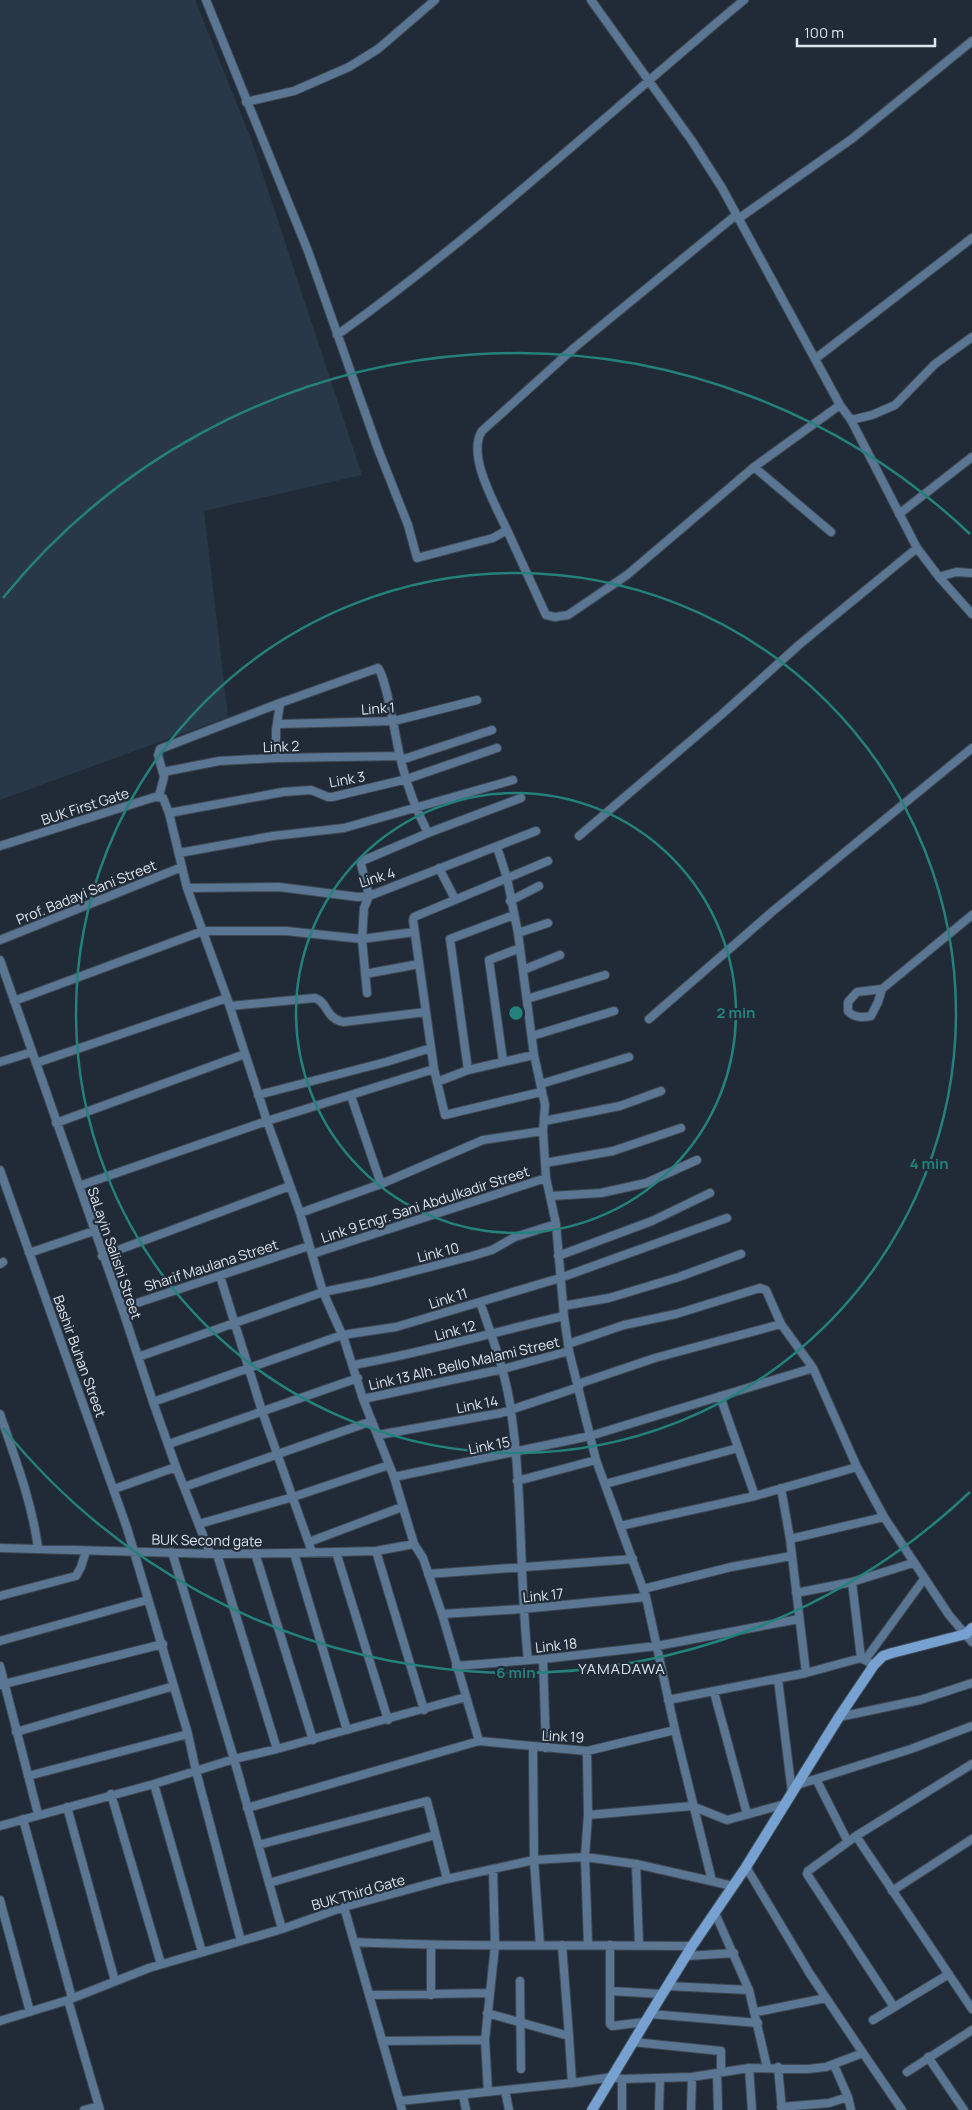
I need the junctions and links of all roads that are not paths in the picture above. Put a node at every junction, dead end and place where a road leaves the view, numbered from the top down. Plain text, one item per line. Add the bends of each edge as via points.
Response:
1 (206, 0) edge
2 (435, 0) edge
3 (590, 0) edge
4 (744, 0) edge
5 (972, 42) edge
6 (649, 79) junction
7 (246, 102) junction
8 (737, 217) junction
9 (972, 238) edge
10 (337, 335) junction
11 (972, 337) edge
12 (815, 359) junction
13 (840, 405) junction
14 (851, 420) junction
15 (972, 457) edge
16 (754, 467) junction
17 (900, 514) junction
18 (507, 530) junction
19 (831, 532) dead end
20 (917, 548) junction
21 (972, 573) edge
22 (939, 577) junction
23 (972, 614) edge
24 (476, 700) dead end
25 (280, 704) junction
26 (394, 721) junction
27 (279, 724) junction
28 (492, 730) dead end
29 (497, 748) dead end
30 (972, 748) edge
31 (276, 758) junction
32 (400, 758) junction
33 (163, 772) junction
34 (407, 779) junction
35 (513, 780) dead end
36 (159, 796) junction
37 (521, 798) dead end
38 (415, 808) junction
39 (169, 813) junction
40 (536, 831) dead end
41 (428, 833) junction
42 (580, 836) dead end
43 (0, 846) edge
44 (497, 847) junction
45 (178, 853) junction
46 (548, 861) dead end
47 (182, 868) junction
48 (439, 868) junction
49 (506, 878) junction
50 (540, 886) dead end
51 (187, 888) junction
52 (370, 896) junction
53 (455, 899) junction
54 (510, 901) junction
55 (514, 915) junction
56 (972, 915) edge
57 (548, 922) dead end
58 (203, 931) junction
59 (414, 932) junction
60 (518, 933) junction
61 (0, 940) edge
62 (362, 940) junction
63 (520, 948) junction
64 (560, 956) dead end
65 (0, 960) edge
66 (419, 964) junction
67 (523, 970) junction
68 (365, 974) junction
69 (605, 975) dead end
70 (882, 989) junction
71 (368, 993) dead end
72 (527, 999) junction
73 (14, 1002) junction
74 (228, 1002) junction
75 (614, 1011) dead end
76 (426, 1012) junction
77 (649, 1018) dead end
78 (532, 1036) junction
79 (431, 1048) junction
80 (32, 1052) junction
81 (245, 1054) junction
82 (534, 1055) junction
83 (630, 1056) dead end
84 (503, 1061) junction
85 (0, 1062) edge
86 (36, 1063) junction
87 (434, 1069) junction
88 (468, 1070) junction
89 (437, 1082) junction
90 (541, 1088) junction
91 (661, 1091) dead end
92 (258, 1095) junction
93 (351, 1096) junction
94 (544, 1121) junction
95 (267, 1122) junction
96 (56, 1123) junction
97 (681, 1128) dead end
98 (543, 1131) junction
99 (697, 1160) dead end
100 (545, 1163) junction
101 (0, 1170) edge
102 (546, 1178) junction
103 (382, 1184) junction
104 (78, 1186) junction
105 (290, 1186) junction
106 (710, 1193) dead end
107 (551, 1196) junction
108 (300, 1213) junction
109 (727, 1218) dead end
110 (556, 1224) junction
111 (94, 1230) junction
112 (309, 1246) junction
113 (29, 1253) junction
114 (312, 1254) junction
115 (741, 1254) dead end
116 (102, 1256) junction
117 (558, 1256) junction
118 (220, 1276) junction
119 (560, 1278) junction
120 (323, 1292) junction
121 (480, 1302) junction
122 (563, 1306) junction
123 (122, 1308) junction
124 (564, 1316) junction
125 (234, 1324) junction
126 (781, 1324) junction
127 (491, 1333) junction
128 (342, 1336) junction
129 (569, 1347) junction
130 (138, 1357) junction
131 (353, 1365) junction
132 (248, 1368) junction
133 (813, 1368) junction
134 (503, 1369) junction
135 (358, 1378) junction
136 (579, 1386) junction
137 (720, 1396) junction
138 (363, 1399) junction
139 (153, 1402) junction
140 (511, 1410) junction
141 (262, 1411) junction
142 (0, 1414) edge
143 (372, 1421) junction
144 (378, 1435) junction
145 (590, 1436) junction
146 (169, 1444) junction
147 (738, 1448) junction
148 (516, 1453) junction
149 (279, 1455) junction
150 (596, 1460) junction
151 (389, 1465) junction
152 (176, 1467) junction
153 (857, 1467) junction
154 (394, 1477) junction
155 (517, 1481) junction
156 (605, 1484) junction
157 (184, 1487) junction
158 (781, 1488) junction
159 (114, 1489) junction
160 (755, 1496) junction
161 (293, 1497) junction
162 (402, 1507) junction
163 (884, 1517) junction
164 (199, 1524) junction
165 (620, 1526) junction
166 (790, 1539) junction
167 (309, 1542) junction
168 (414, 1544) junction
169 (0, 1548) edge
170 (38, 1548) junction
171 (86, 1551) junction
172 (376, 1551) junction
173 (134, 1552) junction
174 (172, 1552) junction
175 (312, 1552) junction
176 (336, 1552) junction
177 (213, 1553) junction
178 (255, 1553) junction
179 (294, 1554) junction
180 (791, 1556) junction
181 (633, 1559) junction
182 (913, 1563) junction
183 (521, 1567) junction
184 (428, 1574) junction
185 (924, 1579) junction
186 (852, 1582) junction
187 (796, 1592) junction
188 (645, 1593) junction
189 (0, 1596) edge
190 (147, 1600) junction
191 (522, 1609) junction
192 (442, 1614) junction
193 (800, 1619) junction
194 (970, 1635) edge
195 (0, 1641) edge
196 (163, 1644) junction
197 (657, 1646) junction
198 (543, 1659) junction
199 (528, 1660) junction
200 (867, 1661) junction
201 (0, 1666) edge
202 (456, 1666) junction
203 (806, 1673) junction
204 (778, 1679) junction
205 (972, 1683) edge
206 (2, 1684) edge
207 (174, 1686) junction
208 (714, 1692) junction
209 (466, 1697) junction
210 (668, 1700) junction
211 (424, 1710) junction
212 (839, 1717) junction
213 (388, 1720) junction
214 (972, 1726) edge
215 (347, 1730) junction
216 (675, 1730) junction
217 (16, 1732) junction
218 (188, 1734) junction
219 (313, 1740) junction
220 (478, 1741) junction
221 (533, 1747) junction
222 (546, 1748) junction
223 (277, 1749) junction
224 (587, 1751) junction
225 (234, 1759) junction
226 (972, 1764) edge
227 (196, 1771) junction
228 (28, 1776) junction
229 (816, 1779) junction
230 (154, 1784) junction
231 (795, 1789) junction
232 (111, 1794) junction
233 (785, 1804) junction
234 (692, 1806) junction
235 (67, 1807) junction
236 (247, 1808) junction
237 (38, 1814) junction
238 (747, 1814) junction
239 (588, 1815) junction
240 (23, 1819) junction
241 (0, 1826) edge
242 (435, 1836) junction
243 (856, 1836) junction
244 (972, 1839) edge
245 (848, 1842) junction
246 (258, 1845) junction
247 (585, 1857) junction
248 (534, 1860) junction
249 (636, 1864) junction
250 (746, 1868) junction
251 (493, 1869) junction
252 (447, 1879) junction
253 (712, 1881) junction
254 (269, 1883) junction
255 (733, 1886) junction
256 (892, 1891) junction
257 (0, 1900) edge
258 (344, 1907) junction
259 (715, 1913) junction
260 (282, 1929) junction
261 (241, 1941) junction
262 (354, 1942) junction
263 (588, 1944) junction
264 (540, 1945) junction
265 (562, 1945) junction
266 (610, 1945) junction
267 (639, 1945) junction
268 (431, 1946) junction
269 (495, 1946) junction
270 (692, 1946) junction
271 (202, 1952) junction
272 (734, 1953) junction
273 (687, 1956) junction
274 (161, 1964) junction
275 (949, 1974) junction
276 (114, 1981) junction
277 (520, 1981) dead end
278 (665, 1990) junction
279 (749, 1990) junction
280 (610, 1991) junction
281 (490, 1993) junction
282 (369, 1995) junction
283 (430, 1995) junction
284 (826, 1998) junction
285 (70, 1999) junction
286 (894, 2007) junction
287 (972, 2009) edge
288 (30, 2012) junction
289 (756, 2012) junction
290 (487, 2013) junction
291 (647, 2018) junction
292 (872, 2020) dead end
293 (0, 2021) edge
294 (520, 2021) junction
295 (758, 2023) junction
296 (972, 2030) edge
297 (569, 2036) junction
298 (382, 2040) junction
299 (485, 2040) junction
300 (632, 2042) junction
301 (862, 2053) junction
302 (928, 2057) junction
303 (834, 2065) junction
304 (767, 2067) junction
305 (749, 2068) junction
306 (778, 2068) junction
307 (521, 2069) dead end
308 (719, 2072) junction
309 (907, 2072) dead end
310 (692, 2077) junction
311 (617, 2078) junction
312 (660, 2078) junction
313 (572, 2083) junction
314 (505, 2090) junction
315 (488, 2092) junction
316 (463, 2095) junction
317 (848, 2097) junction
318 (400, 2101) junction
319 (829, 2106) edge
320 (99, 2108) edge
321 (781, 2108) edge
322 (84, 2110) edge
323 (402, 2110) edge
324 (466, 2110) edge
325 (509, 2110) edge
326 (592, 2110) edge
327 (622, 2110) edge
328 (659, 2110) edge
329 (691, 2110) edge
330 (718, 2110) edge
331 (752, 2110) edge
332 (852, 2110) edge
333 (902, 2110) edge
334 (964, 2110) edge

1 - 7 street
2 - 7 street via 378,49 349,67 294,91
3 - 6 street
4 - 6 street
5 - 8 street via 853,138
6 - 8 street via 722,188
6 - 10 street via 493,214 385,301
7 - 10 street via 308,251
8 - 12 street
8 - 18 street via 574,348 482,431 476,442 477,457
9 - 12 street
10 - 18 street via 408,525 417,558 493,538
11 - 14 street via 935,364 896,405
12 - 13 street
13 - 14 street
13 - 16 street
14 - 17 street
15 - 17 street
16 - 18 street via 626,575 562,617 550,617 543,610
16 - 19 street
17 - 20 street
20 - 22 street
20 - 42 street via 800,644
21 - 22 street via 956,572
22 - 23 street
24 - 26 street, Link 1
25 - 26 street via 379,668
25 - 27 street
25 - 33 street via 160,749 158,755
26 - 27 street, Link 1
26 - 32 street
27 - 31 street
28 - 32 street, Link 2
29 - 34 street, Link 3
30 - 77 street
31 - 32 street, Link 2
31 - 33 street, Link 2 via 219,761
32 - 34 street
33 - 36 street
34 - 38 street
34 - 39 street, Link 3 via 328,798 311,790 284,792
35 - 38 street
36 - 39 street
36 - 43 street, BUK First Gate
37 - 41 street
38 - 41 street
38 - 45 street via 344,828 274,836
39 - 45 street
40 - 44 street, Link 4
41 - 52 street via 362,860
44 - 48 street, Link 4
44 - 49 street
45 - 47 street
46 - 49 street
47 - 51 street
47 - 61 street, Prof. Badayi Sani Street
48 - 52 street, Link 4
48 - 53 street
49 - 53 street
49 - 54 street
50 - 54 street
51 - 52 street, Link 4 via 278,887
51 - 58 street
52 - 62 street via 364,908
53 - 59 street via 414,917
54 - 55 street
55 - 60 street
55 - 88 street via 450,939
56 - 70 street
57 - 60 street
58 - 62 street via 286,931
58 - 73 street
58 - 74 street
59 - 62 street
59 - 66 street
60 - 63 street
62 - 68 street
63 - 67 street
63 - 84 street via 489,960
64 - 67 street
65 - 73 street, SaLayin Salishi Street
66 - 68 street
66 - 76 street
67 - 72 street
68 - 71 street
69 - 72 street
70 - 70 street via 857,992 848,1002 848,1011 857,1017 870,1016
72 - 78 street
73 - 80 street, SaLayin Salishi Street
74 - 76 street via 315,998 321,1001 331,1017 343,1022
74 - 81 street
74 - 86 street
75 - 78 street
76 - 79 street
78 - 82 street
79 - 87 street
79 - 92 street
80 - 85 street
80 - 86 street, SaLayin Salishi Street
81 - 92 street
81 - 96 street
82 - 84 street
82 - 90 street
83 - 90 street
84 - 88 street
86 - 96 street, SaLayin Salishi Street
87 - 89 street
87 - 93 street
87 - 95 street
88 - 89 street
89 - 90 street via 447,1116
90 - 94 street
91 - 94 street via 620,1106
92 - 95 street
93 - 95 street
93 - 103 street
94 - 98 street
95 - 104 street
95 - 105 street
96 - 104 street, SaLayin Salishi Street
97 - 100 street via 614,1151
98 - 100 street
98 - 103 street via 483,1140
99 - 107 street via 646,1183 602,1192
100 - 102 street
101 - 113 street, Bashir Buhan Street
102 - 107 street
102 - 114 street, Link 9 Engr. Sani Abdulkadir Street
103 - 108 street
104 - 111 street, SaLayin Salishi Street
105 - 108 street
105 - 116 street
106 - 117 street via 652,1221
107 - 110 street
108 - 112 street
109 - 119 street, Link 11
110 - 117 street
110 - 120 street, Link 10 via 472,1256
111 - 113 street
111 - 116 street, SaLayin Salishi Street
112 - 114 street
112 - 118 street, Sharif Maulana Street
113 - 159 street, Bashir Buhan Street
114 - 120 street
115 - 122 street via 609,1298
116 - 123 street, SaLayin Salishi Street
117 - 119 street
118 - 123 street, Sharif Maulana Street
118 - 125 street
119 - 121 street, Link 11
119 - 122 street
120 - 125 street, Link 10
120 - 128 street
121 - 127 street
121 - 128 street, Link 11 via 396,1327
122 - 124 street
123 - 130 street, SaLayin Salishi Street
124 - 127 street, Link 12
124 - 129 street
125 - 130 street, Link 10
125 - 132 street
126 - 129 street, Link 13 Alh. Bello Malami Street via 766,1290 760,1288 676,1314 624,1325
126 - 133 street, Link 13 Alh. Bello Malami Street
126 - 136 street, Link 14 via 655,1358
127 - 131 street, Link 12 via 404,1357
127 - 134 street
128 - 131 street
128 - 132 street, Link 11
129 - 134 street, Link 13 Alh. Bello Malami Street
129 - 136 street
130 - 139 street, SaLayin Salishi Street
131 - 135 street
132 - 139 street, Link 11
132 - 141 street
133 - 137 street, Link 15
133 - 153 street, Link 13 Alh. Bello Malami Street
134 - 138 street, Link 13 Alh. Bello Malami Street
134 - 140 street
135 - 138 street
135 - 141 street
136 - 140 street, Link 14
136 - 145 street
137 - 145 street, Link 15
137 - 147 street
138 - 143 street
139 - 146 street, SaLayin Salishi Street
140 - 144 street, Link 14
140 - 148 street
141 - 146 street
141 - 149 street
142 - 170 street via 22,1480
143 - 144 street
143 - 149 street
144 - 151 street
145 - 148 street, Link 15
145 - 150 street
146 - 152 street, SaLayin Salishi Street
147 - 156 street
147 - 160 street
148 - 154 street, Link 15
148 - 155 street
149 - 157 street
149 - 161 street
150 - 155 street
150 - 156 street
151 - 154 street
151 - 161 street
152 - 157 street, SaLayin Salishi Street
152 - 159 street
153 - 158 street
153 - 163 street, Link 13 Alh. Bello Malami Street
154 - 162 street
155 - 183 street
156 - 165 street
157 - 164 street, SaLayin Salishi Street
158 - 160 street
158 - 166 street
159 - 173 street, Bashir Buhan Street
160 - 165 street
161 - 164 street
161 - 167 street
162 - 167 street
162 - 168 street
163 - 166 street
163 - 182 street, Link 13 Alh. Bello Malami Street
164 - 177 street, SaLayin Salishi Street
165 - 181 street
166 - 180 street
167 - 175 street
168 - 172 street, BUK Second gate
168 - 184 street
169 - 170 street, BUK Second gate
170 - 171 street, BUK Second gate
171 - 173 street, BUK Second gate
171 - 189 street via 76,1576
172 - 176 street, BUK Second gate
172 - 211 street
173 - 174 street, BUK Second gate
173 - 190 street, Bashir Buhan Street
174 - 177 street, BUK Second gate
174 - 225 street
175 - 176 street, BUK Second gate
175 - 179 street, BUK Second gate
176 - 213 street
177 - 178 street, BUK Second gate
177 - 223 street, SaLayin Salishi Street
178 - 179 street, BUK Second gate
178 - 219 street
179 - 215 street
180 - 187 street
180 - 188 street, Link 17 via 731,1567
181 - 183 street
181 - 188 street
182 - 185 street, Link 13 Alh. Bello Malami Street
182 - 186 street
183 - 184 street
183 - 191 street
184 - 192 street
185 - 194 street, Link 13 Alh. Bello Malami Street via 949,1615
185 - 200 street
186 - 187 street
186 - 200 street
187 - 193 street
188 - 191 street, Link 17
188 - 197 street
190 - 195 street
190 - 196 street, Bashir Buhan Street
191 - 192 street, Link 17
191 - 199 street
192 - 202 street
193 - 197 street, Link 18
193 - 203 street
194 - 200 street
196 - 206 street
196 - 207 street, Bashir Buhan Street
197 - 198 street, Link 18
197 - 210 street
198 - 199 street, Link 18
198 - 222 street
199 - 202 street, Link 18
200 - 203 street
200 - 212 street
201 - 206 street
202 - 209 street
203 - 204 street
204 - 208 street
204 - 231 street
205 - 212 street via 920,1700
206 - 217 street
207 - 217 street
207 - 218 street, Bashir Buhan Street
208 - 210 street
208 - 238 street
209 - 211 street
209 - 220 street
210 - 216 street
211 - 213 street
212 - 231 street
213 - 215 street
214 - 229 street
215 - 219 street
216 - 224 street, Link 19
216 - 234 street
217 - 228 street
218 - 227 street, Bashir Buhan Street
218 - 228 street
219 - 223 street
220 - 221 street, Link 19
220 - 236 street
221 - 222 street, Link 19
221 - 248 street
222 - 224 street, Link 19
223 - 225 street
224 - 239 street
225 - 227 street
225 - 236 street
226 - 243 street
227 - 230 street
227 - 261 street, Bashir Buhan Street
228 - 237 street
229 - 231 street
229 - 245 street
230 - 232 street
230 - 271 street
231 - 233 street
232 - 235 street
232 - 274 street
233 - 238 street
233 - 250 street
234 - 238 street via 726,1820
234 - 239 street
234 - 253 street
235 - 237 street
235 - 276 street
236 - 246 street
237 - 240 street
239 - 247 street
240 - 241 street
240 - 285 street
242 - 246 street via 428,1802 424,1800
242 - 252 street
242 - 254 street
243 - 245 street
243 - 256 street
244 - 256 street
245 - 286 street via 807,1874
246 - 254 street
247 - 248 street, BUK Third Gate
247 - 249 street, BUK Third Gate
247 - 263 street
248 - 251 street, BUK Third Gate
248 - 264 street
249 - 253 street, BUK Third Gate
249 - 267 street
250 - 255 street
250 - 284 street
251 - 252 street, BUK Third Gate
251 - 269 street
252 - 258 street, BUK Third Gate
253 - 255 street, BUK Third Gate
254 - 260 street
255 - 259 street
256 - 275 street
257 - 288 street
258 - 260 street, BUK Third Gate
258 - 262 street
259 - 270 street
259 - 272 street
260 - 261 street, BUK Third Gate
261 - 271 street, BUK Third Gate
262 - 268 street
262 - 282 street
263 - 265 street
263 - 266 street
264 - 265 street
264 - 269 street
265 - 297 street
266 - 267 street
266 - 280 street
267 - 270 street
268 - 269 street
268 - 283 street
269 - 281 street
270 - 273 street
271 - 274 street, BUK Third Gate
272 - 273 street
272 - 279 street
273 - 278 street
274 - 276 street, BUK Third Gate
275 - 286 street
275 - 287 street
276 - 285 street, BUK Third Gate
277 - 294 street
278 - 279 street
278 - 280 street
278 - 291 street
279 - 289 street
280 - 291 street via 612,2026
281 - 283 street
281 - 290 street
282 - 283 street
282 - 298 street
284 - 289 street
284 - 301 street
285 - 288 street, BUK Third Gate
285 - 320 street
286 - 292 street
288 - 293 street, BUK Third Gate
289 - 295 street
290 - 294 street
290 - 299 street
291 - 295 street
291 - 300 street
294 - 297 street
294 - 307 street
295 - 304 street
296 - 302 street
297 - 313 street
298 - 299 street
298 - 318 street
299 - 315 street
300 - 308 street via 721,2051
300 - 311 street
301 - 303 street
301 - 333 street
302 - 309 street
302 - 334 street
303 - 306 street via 808,2069
303 - 317 street
304 - 305 street
304 - 306 street
305 - 308 street
305 - 331 street
306 - 321 street
308 - 310 street
308 - 330 street
310 - 312 street
310 - 329 street
311 - 312 street
311 - 313 street
311 - 326 street
311 - 327 street
312 - 328 street
313 - 314 street
314 - 315 street
314 - 325 street
315 - 316 street
316 - 318 street
316 - 324 street
317 - 319 street
317 - 332 street
318 - 323 street
319 - 321 street
320 - 322 street

